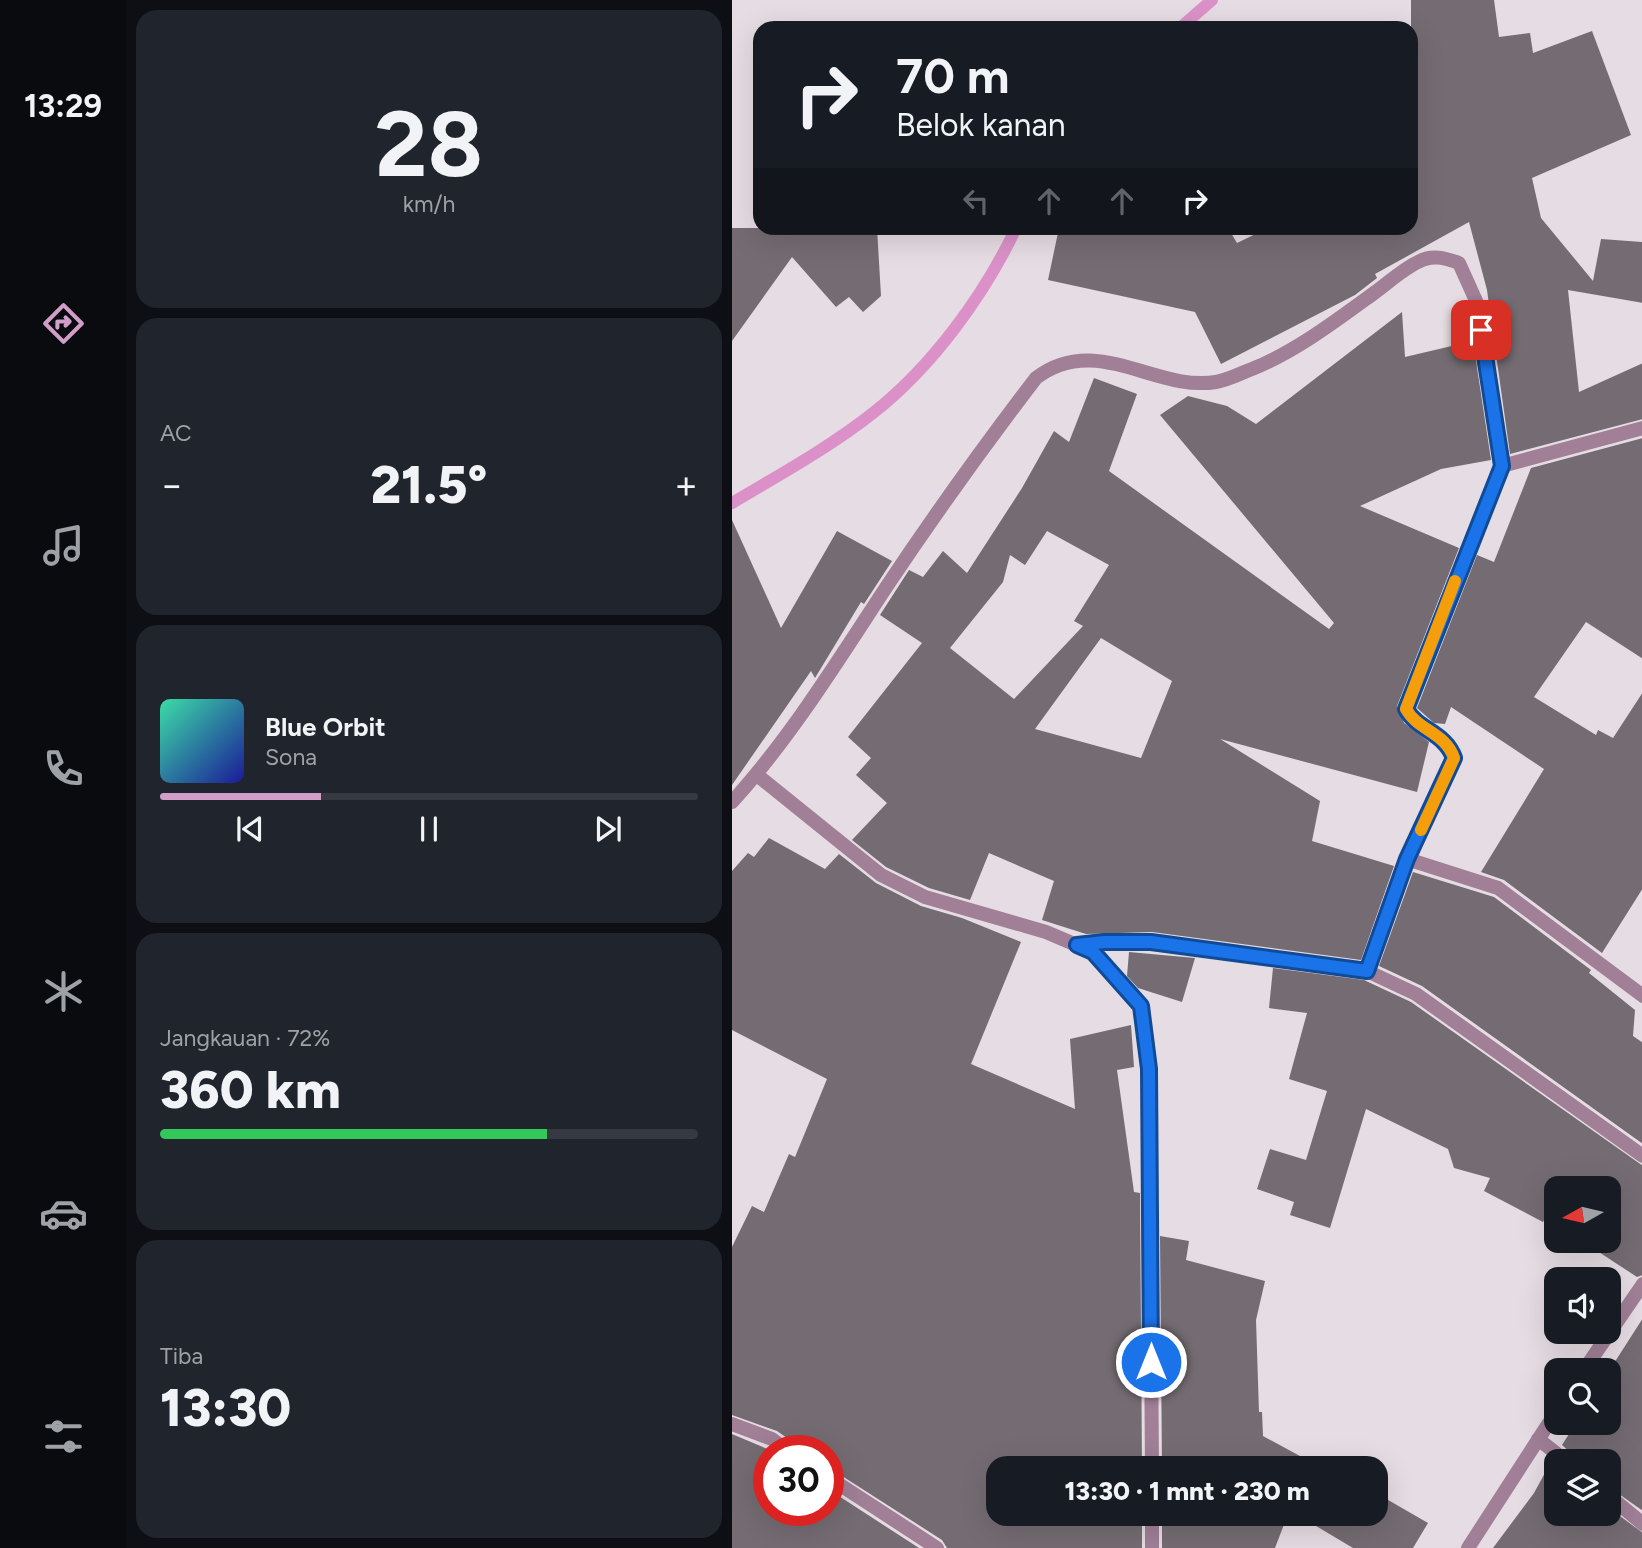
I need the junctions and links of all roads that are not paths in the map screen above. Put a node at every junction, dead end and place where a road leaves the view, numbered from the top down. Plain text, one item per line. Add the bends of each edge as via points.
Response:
1 (1643, 428) edge
2 (1502, 466) junction
3 (756, 775) junction
4 (732, 802) edge
5 (1407, 859) junction
6 (1077, 945) junction
7 (1367, 971) junction
8 (1643, 996) edge
9 (1643, 1156) edge
10 (1643, 1284) edge
11 (1592, 1358) edge
12 (732, 1424) edge
13 (1544, 1430) edge
14 (760, 1435) edge
15 (1538, 1439) junction
16 (1551, 1449) edge
17 (1152, 1456) edge
18 (844, 1487) edge
19 (1621, 1506) edge
20 (1643, 1524) edge
21 (1152, 1526) edge
22 (937, 1548) edge
23 (1152, 1548) edge
24 (1468, 1548) edge

1 - 2 street
2 - 3 street via 1477,303 1459,263 1441,256 1419,261 1337,320 1255,368 1216,382 1179,379 1106,362 1054,364 1036,378 947,496
2 - 5 street via 1406,709 1410,718 1450,745 1454,758
3 - 4 street
3 - 6 street via 881,875 925,897
5 - 7 street
5 - 8 street via 1498,888
6 - 7 street via 1151,942
6 - 17 street via 1093,952 1141,1006 1149,1069
7 - 9 street via 1416,994
10 - 11 street
12 - 14 street
13 - 15 street
15 - 16 street
15 - 24 street
18 - 22 street
19 - 20 street
21 - 23 street

